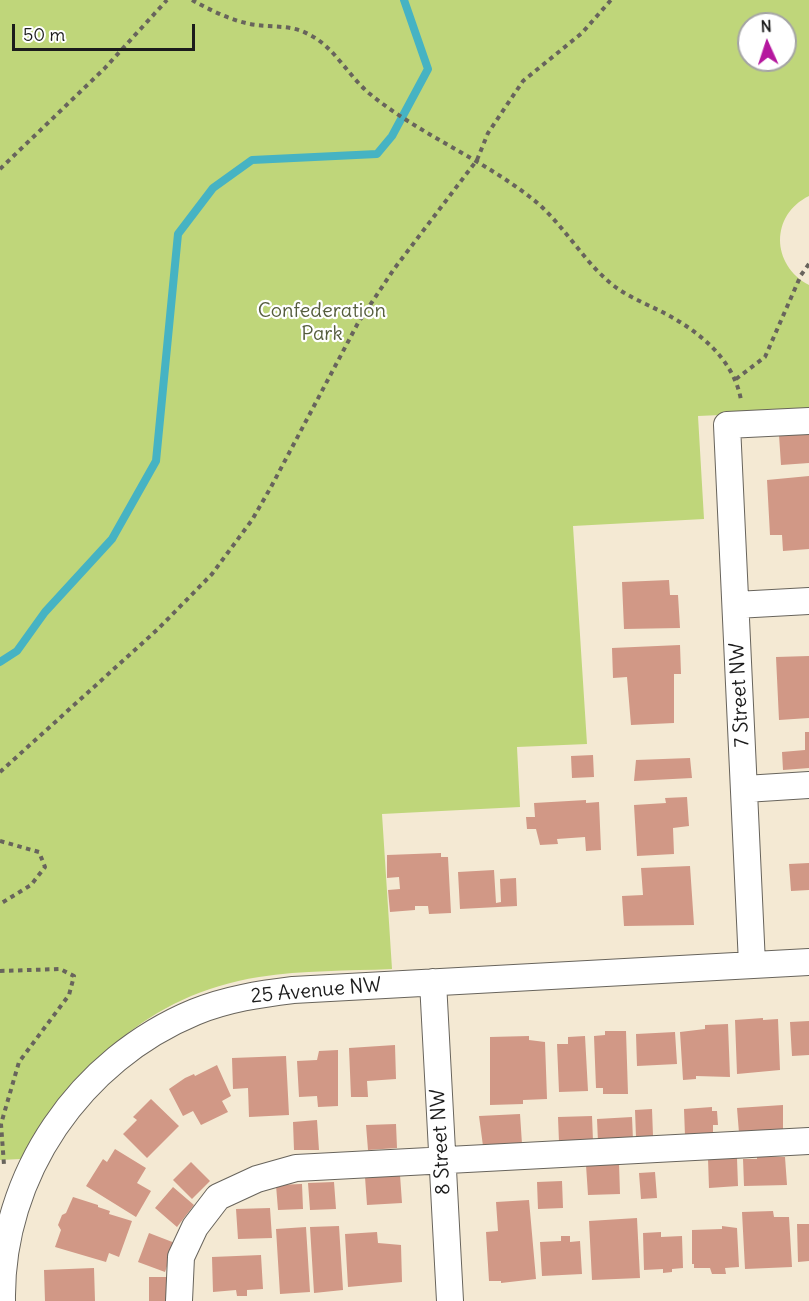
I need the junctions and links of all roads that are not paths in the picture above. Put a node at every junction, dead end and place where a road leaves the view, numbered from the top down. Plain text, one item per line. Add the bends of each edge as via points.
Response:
1 (809, 421) edge
2 (809, 601) edge
3 (736, 605) junction
4 (809, 785) edge
5 (745, 789) junction
6 (809, 962) edge
7 (752, 964) junction
8 (433, 982) junction
9 (809, 1141) edge
10 (442, 1160) junction
11 (2, 1301) edge
12 (179, 1301) edge
13 (450, 1301) edge

1 - 3 street, 7 Street NW via 735,425
2 - 3 street
3 - 5 street, 7 Street NW
4 - 5 street
5 - 7 street, 7 Street NW
6 - 7 street, 25 Avenue NW
7 - 8 street, 25 Avenue NW
8 - 10 street, 8 Street NW
8 - 11 street, 25 Avenue NW via 260,993 217,1004 137,1042 88,1082 48,1132 19,1188 5,1239
9 - 10 street
10 - 12 street via 296,1168 257,1179 218,1197 195,1227 182,1257
10 - 13 street, 8 Street NW

